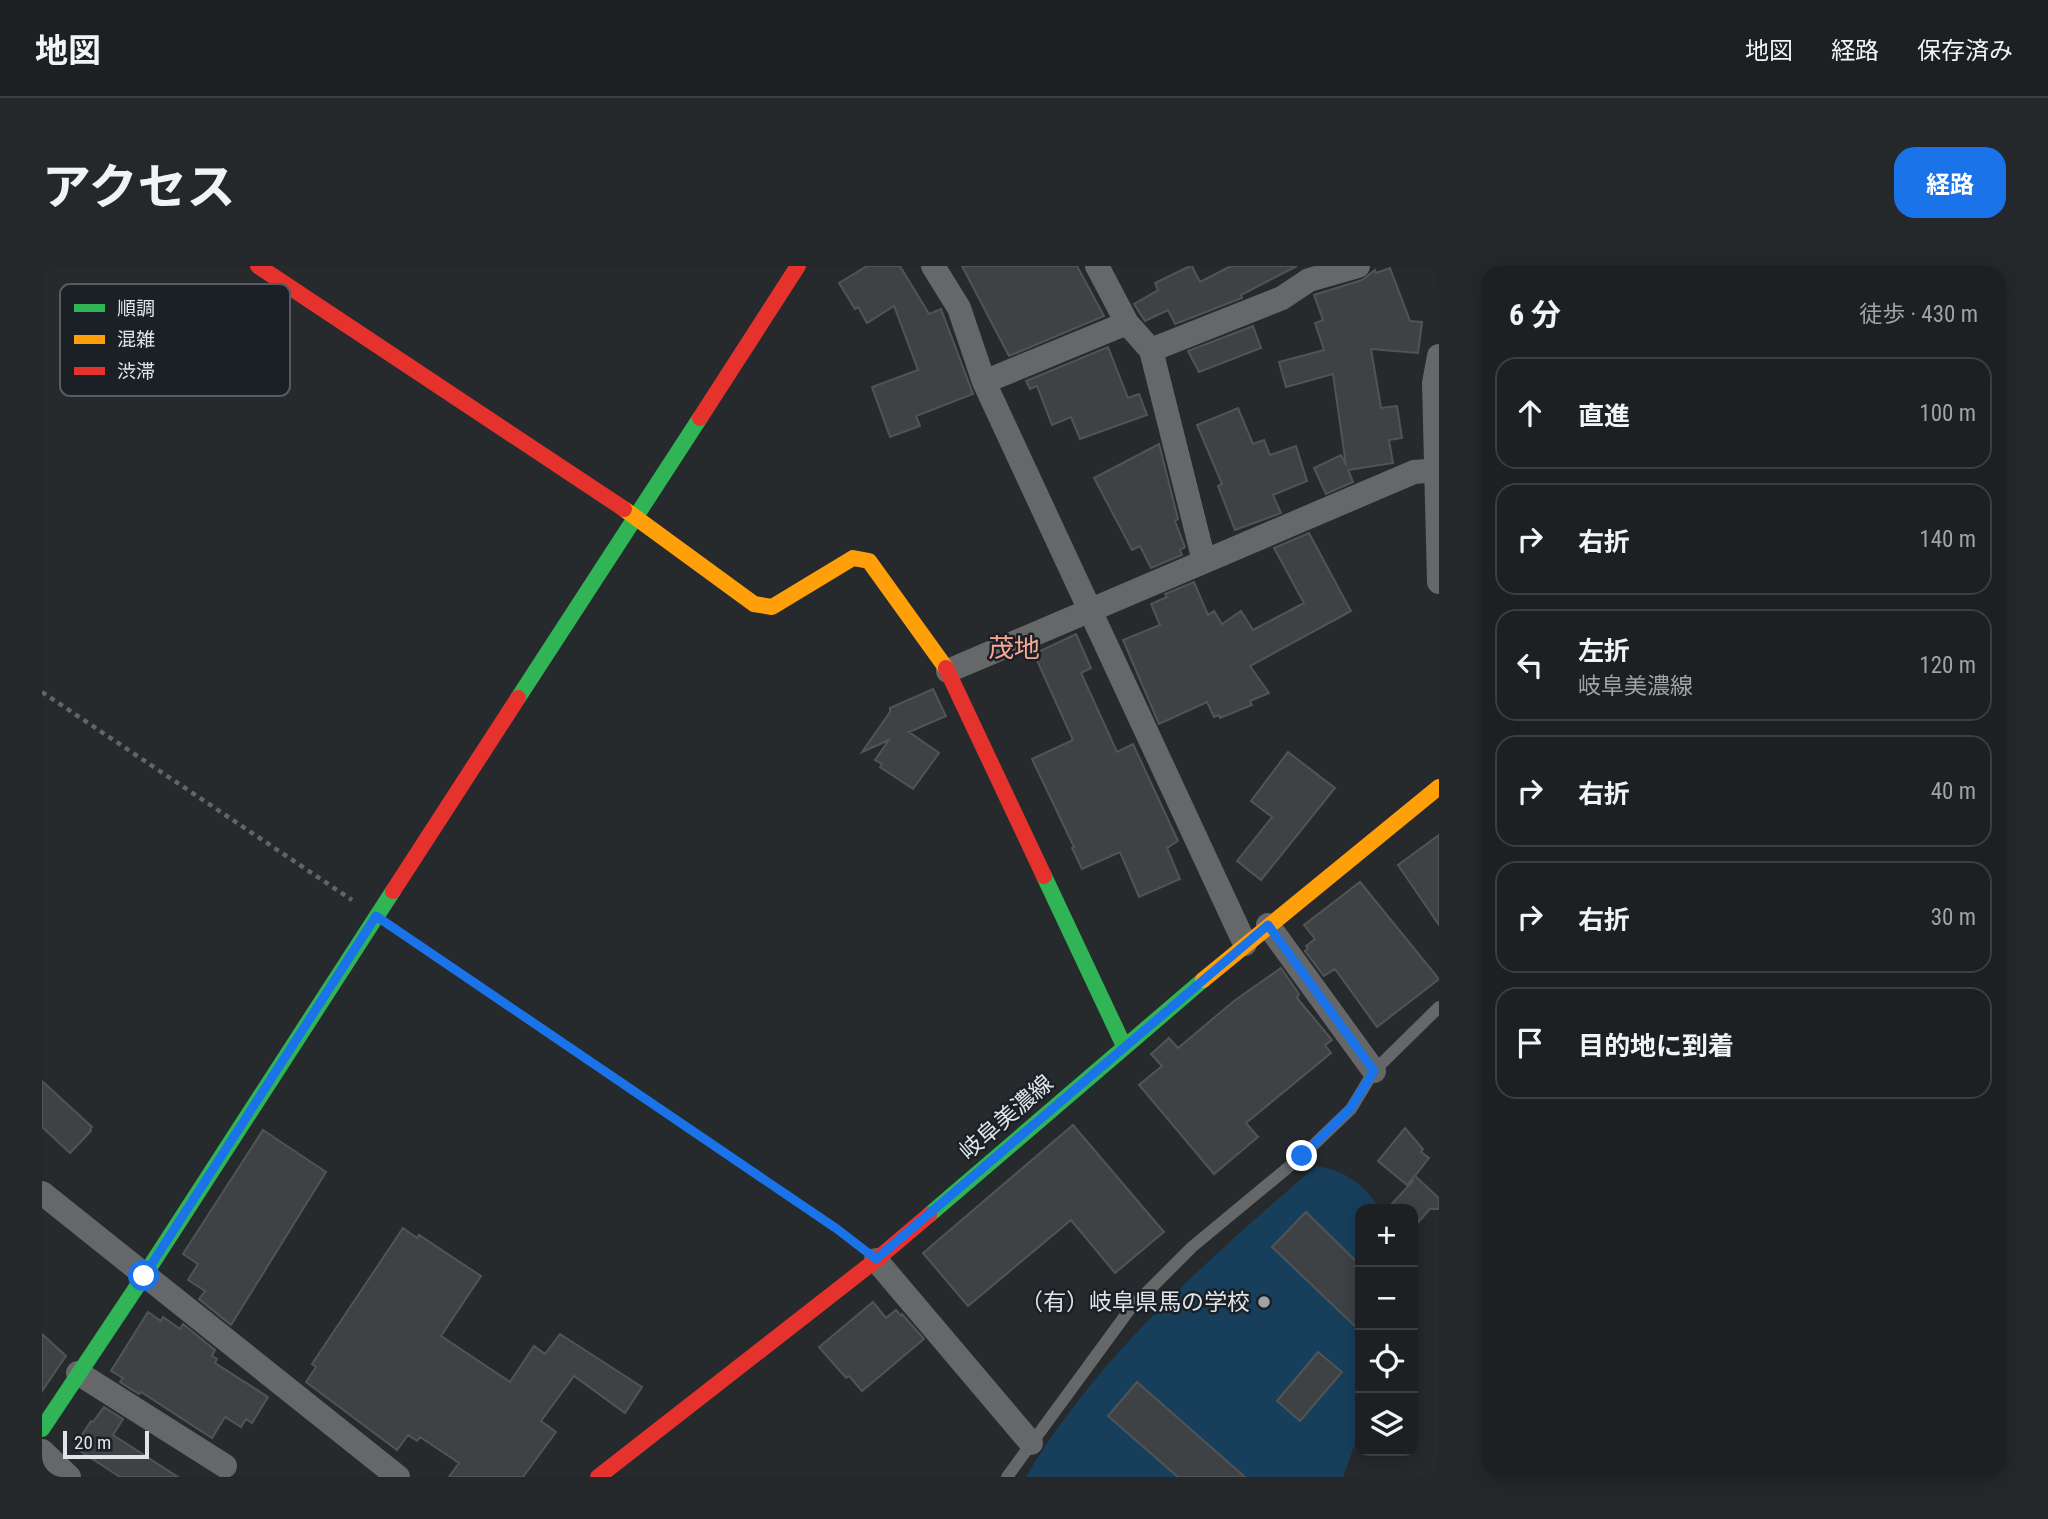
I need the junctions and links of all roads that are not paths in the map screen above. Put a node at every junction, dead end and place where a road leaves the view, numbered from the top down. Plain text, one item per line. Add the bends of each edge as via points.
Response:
1 (258, 266) edge
2 (798, 266) edge
3 (933, 266) edge
4 (1097, 266) edge
5 (1358, 266) edge
6 (1308, 273) edge
7 (285, 284) edge
8 (290, 287) edge
9 (1127, 323) junction
10 (1150, 350) junction
11 (1439, 356) edge
12 (984, 382) junction
13 (1438, 470) edge
14 (636, 517) junction
15 (1204, 561) junction
16 (1439, 582) edge
17 (1090, 609) junction
18 (948, 671) junction
19 (1439, 786) edge
20 (1268, 925) junction
21 (1245, 944) junction
22 (1439, 1007) edge
23 (1124, 1046) junction
24 (1374, 1071) junction
25 (42, 1193) edge
26 (876, 1259) junction
27 (144, 1276) junction
28 (78, 1373) junction
29 (42, 1429) edge
30 (1031, 1443) junction
31 (42, 1451) edge
32 (225, 1466) dead end
33 (69, 1477) edge
34 (398, 1477) edge
35 (598, 1477) edge
36 (1007, 1477) edge

1 - 7 street
2 - 14 street
3 - 12 street via 959,308
4 - 9 street
5 - 6 street
6 - 10 street via 1282,298
8 - 14 street
9 - 10 street
9 - 12 street
10 - 15 street
11 - 13 street via 1434,383
12 - 17 street
13 - 15 street via 1414,472
13 - 16 street
14 - 18 street via 754,604 772,607 853,558 869,561
14 - 27 street
15 - 17 street
17 - 18 street
17 - 21 street
18 - 23 street
19 - 20 street, 岐阜美濃線
20 - 21 street, 岐阜美濃線
20 - 24 street
21 - 23 street, 岐阜美濃線
22 - 24 lane
23 - 26 street, 岐阜美濃線
24 - 30 lane via 1341,1118 1192,1247 1130,1309
25 - 27 street
26 - 30 street
26 - 35 street, 岐阜美濃線
27 - 28 street
27 - 34 street
28 - 29 street
28 - 32 street
30 - 36 lane
31 - 33 street

